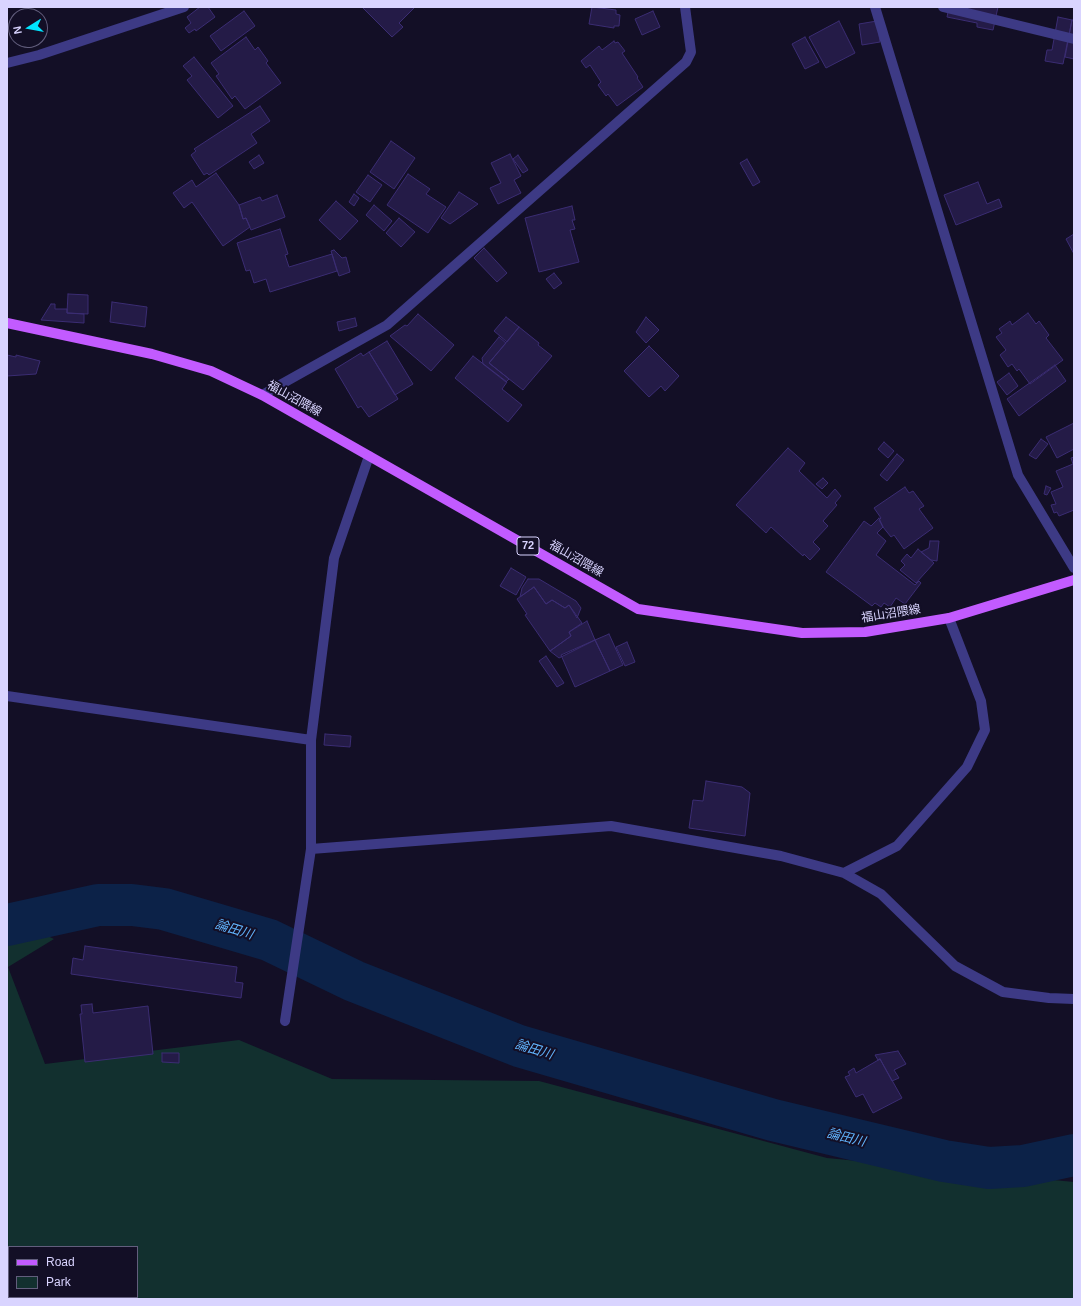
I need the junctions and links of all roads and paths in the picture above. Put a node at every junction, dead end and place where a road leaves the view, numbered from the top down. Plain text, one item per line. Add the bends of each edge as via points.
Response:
1 (184, 7) edge
2 (684, 7) edge
3 (875, 7) edge
4 (943, 7) edge
5 (1074, 39) edge
6 (7, 63) edge
7 (7, 324) edge
8 (262, 395) junction
9 (369, 456) junction
10 (1074, 568) edge
11 (1074, 580) edge
12 (949, 618) junction
13 (7, 696) edge
14 (311, 740) junction
15 (311, 849) junction
16 (844, 873) junction
17 (1074, 999) edge
18 (285, 1021) dead end

1 - 6 street via 40,55
2 - 8 street via 691,52 686,62 387,325
3 - 10 street via 1018,475
4 - 5 street
7 - 8 main road, 福山沼隈線 / 72 via 152,354 211,371
8 - 9 main road, 福山沼隈線 / 72
9 - 12 main road, 福山沼隈線 / 72 via 638,609 802,633 865,632
9 - 14 street via 334,558
11 - 12 main road, 福山沼隈線 / 72
12 - 16 street via 981,701 986,730 967,767 897,846
13 - 14 street
14 - 15 street
15 - 16 street via 611,826 781,856
15 - 18 street
16 - 17 street via 881,894 955,966 1004,992

